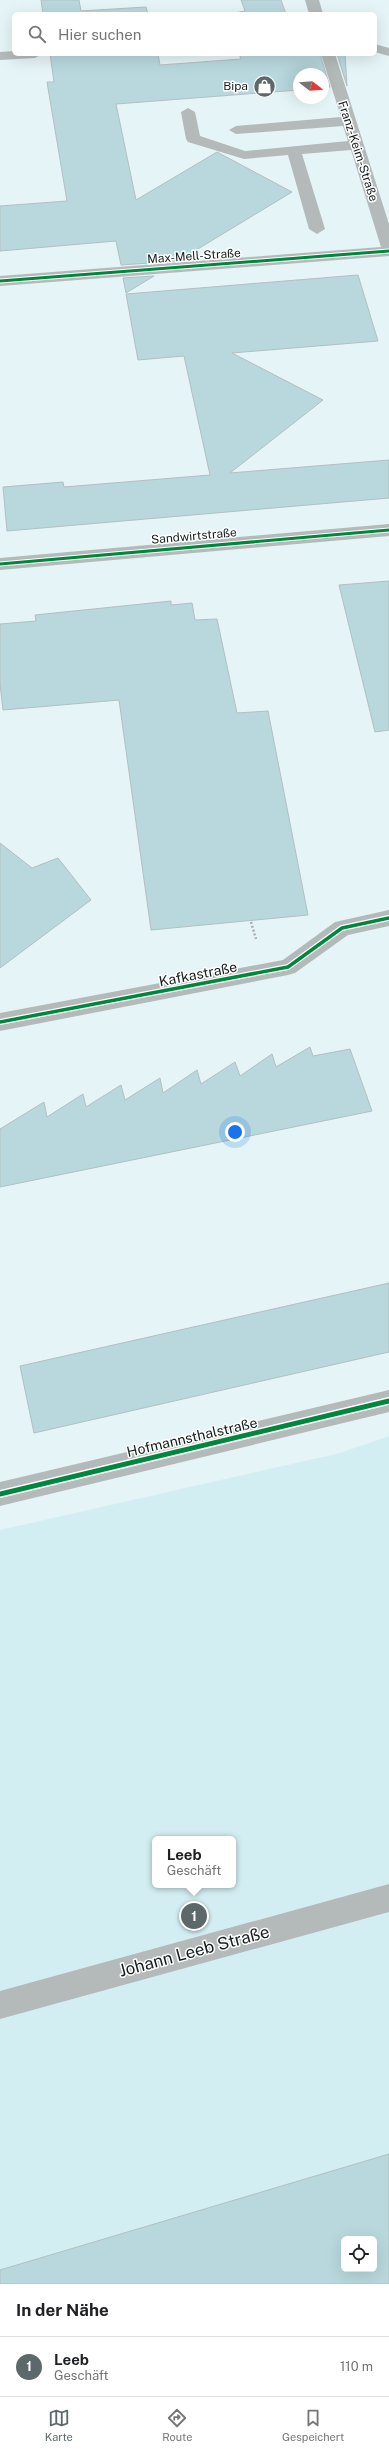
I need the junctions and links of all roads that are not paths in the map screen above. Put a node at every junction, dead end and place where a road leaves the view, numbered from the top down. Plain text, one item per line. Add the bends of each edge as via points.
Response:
1 (312, 0) edge
2 (315, 12) edge
3 (377, 49) edge
4 (389, 52) edge
5 (12, 55) edge
6 (0, 56) edge
7 (329, 56) edge
8 (188, 112) dead end
9 (349, 121) junction
10 (236, 130) dead end
11 (356, 145) junction
12 (294, 151) junction
13 (317, 229) dead end
14 (389, 250) edge
15 (0, 281) edge
16 (389, 530) edge
17 (0, 564) edge
18 (389, 918) edge
19 (0, 1022) edge
20 (389, 1401) edge
21 (0, 1494) edge
22 (389, 1898) edge
23 (0, 2005) edge

1 - 2 street
3 - 4 street
5 - 6 street
7 - 9 street, Franz-Keim-Straße
8 - 12 street via 193,139 244,155
9 - 10 street
9 - 11 street, Franz-Keim-Straße
11 - 12 street
11 - 14 street, Franz-Keim-Straße
12 - 13 street
14 - 15 street, Max-Mell-Straße
16 - 17 street, Sandwirtstraße
18 - 19 street, Kafkastraße via 342,928 288,967
20 - 21 street, Hofmannsthalstraße
22 - 23 street, Johann Leeb Straße

